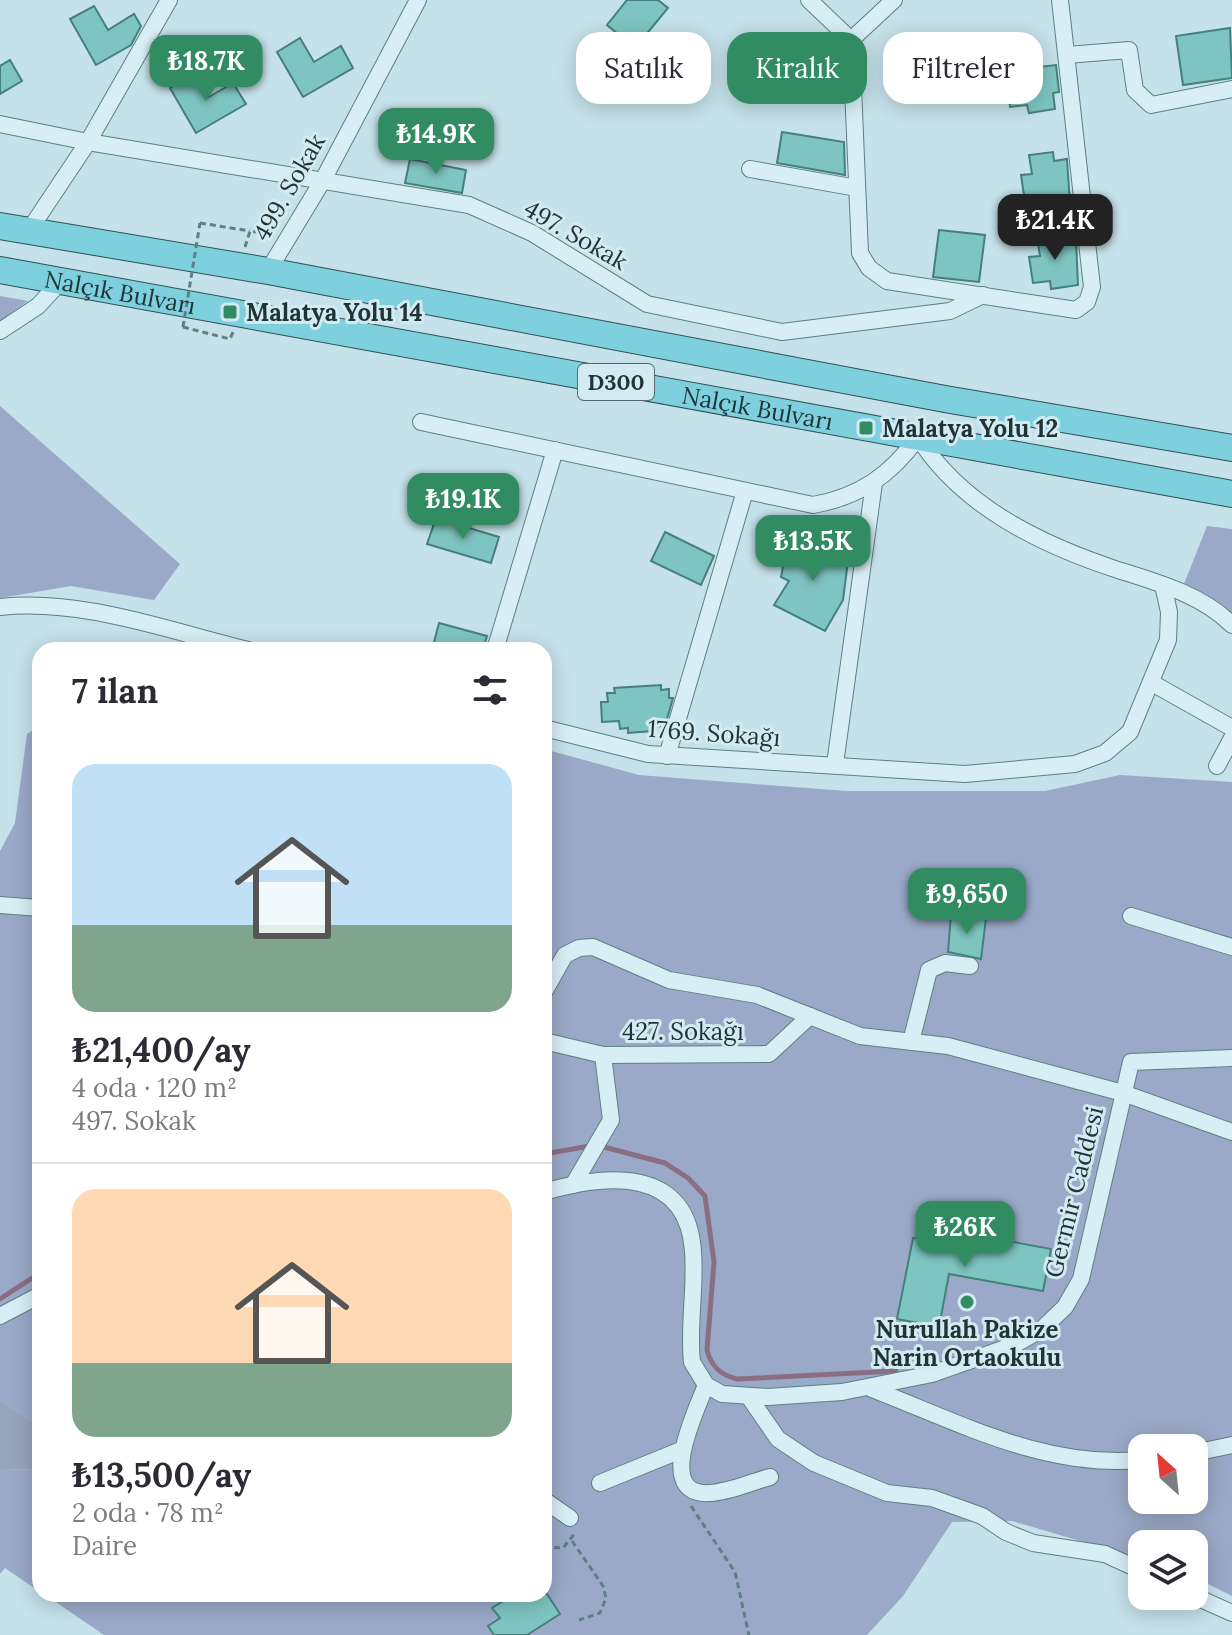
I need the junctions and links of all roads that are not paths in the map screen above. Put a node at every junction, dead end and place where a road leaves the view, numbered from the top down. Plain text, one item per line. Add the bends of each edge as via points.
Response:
1 (169, 0) edge
2 (418, 0) edge
3 (809, 0) edge
4 (894, 0) edge
5 (1060, 0) edge
6 (843, 32) edge
7 (860, 32) edge
8 (1067, 55) junction
9 (1232, 89) edge
10 (854, 104) edge
11 (0, 124) edge
12 (88, 142) junction
13 (750, 169) dead end
14 (323, 180) junction
15 (857, 188) junction
16 (0, 226) edge
17 (28, 232) junction
18 (0, 270) edge
19 (268, 271) junction
20 (61, 281) junction
21 (983, 295) junction
22 (0, 331) edge
23 (421, 422) dead end
24 (918, 437) junction
25 (1232, 448) edge
26 (555, 450) junction
27 (874, 483) junction
28 (745, 491) junction
29 (1232, 494) edge
30 (1163, 585) junction
31 (0, 607) edge
32 (1232, 625) edge
33 (214, 642) edge
34 (497, 642) edge
35 (1152, 683) junction
36 (1232, 728) edge
37 (552, 730) edge
38 (1232, 738) edge
39 (667, 756) junction
40 (835, 764) junction
41 (1217, 766) dead end
42 (0, 905) edge
43 (32, 907) edge
44 (1131, 916) dead end
45 (1232, 947) edge
46 (970, 966) dead end
47 (552, 973) edge
48 (810, 1016) junction
49 (911, 1042) junction
50 (552, 1043) edge
51 (603, 1055) junction
52 (1232, 1058) edge
53 (1123, 1093) junction
54 (1232, 1132) edge
55 (573, 1185) junction
56 (552, 1190) edge
57 (32, 1299) edge
58 (0, 1316) edge
59 (706, 1385) junction
60 (870, 1388) junction
61 (749, 1397) junction
62 (1232, 1445) edge
63 (681, 1450) junction
64 (1208, 1450) edge
65 (1128, 1461) edge
66 (770, 1477) dead end
67 (600, 1483) dead end
68 (552, 1506) edge
69 (570, 1518) dead end
70 (1128, 1565) edge
71 (1208, 1602) edge
72 (1232, 1613) edge

1 - 12 street
2 - 14 street, 499. Sokak
3 - 6 street
4 - 7 street
5 - 8 street
8 - 9 street via 1129,50 1135,90 1151,105
8 - 21 street via 1090,297 1076,310
10 - 15 street
11 - 12 street, 497. Sokak
12 - 14 street, 497. Sokak
12 - 17 street
13 - 15 street
14 - 19 street, 499. Sokak
14 - 21 street, 497. Sokak via 469,205 532,233 647,304 782,332 950,311
15 - 21 street via 860,253 869,268 887,281
16 - 17 highway, Nalçık Bulvarı / D300
17 - 19 highway, Nalçık Bulvarı / D300
18 - 20 highway, Nalçık Bulvarı / D300
19 - 25 highway, Nalçık Bulvarı / D300
20 - 22 street via 38,306
20 - 24 highway, Nalçık Bulvarı / D300
23 - 26 street
24 - 27 street via 896,466
24 - 29 highway, Nalçık Bulvarı / D300
24 - 30 street via 948,478 1014,524 1079,556
26 - 28 street
26 - 34 street
27 - 28 street via 813,505
27 - 40 street
28 - 39 street
30 - 32 street via 1222,614
30 - 35 street, 1769. Sokağı via 1168,640
31 - 33 street via 86,612
35 - 36 street
35 - 40 street, 1769. Sokağı via 1130,732 1086,761 965,774
37 - 39 street, 1769. Sokağı
38 - 41 street
39 - 40 street, 1769. Sokağı
42 - 43 street
44 - 45 street
46 - 49 street via 945,963 929,970
47 - 48 street via 565,955 593,947 669,980 757,995
48 - 49 street via 860,1036
48 - 51 street, 427. Sokağı via 769,1054
49 - 53 street via 948,1046
50 - 51 street, 427. Sokağı
51 - 55 street via 611,1120
52 - 53 street, Germir Caddesi via 1131,1062
53 - 54 street
53 - 60 street, Germir Caddesi via 1086,1263 1065,1307 1014,1345 932,1374
55 - 56 street
55 - 59 street via 650,1183 682,1211 693,1248 692,1362
57 - 58 street
59 - 61 street, Germir Caddesi via 722,1394
59 - 63 street
60 - 61 street, Germir Caddesi
60 - 65 street via 1056,1457
61 - 70 street via 778,1439 814,1463 887,1493 932,1498 982,1516 1033,1543 1105,1554
62 - 64 street
63 - 66 street via 683,1477 692,1488 711,1493
63 - 67 street
68 - 69 street
71 - 72 street

